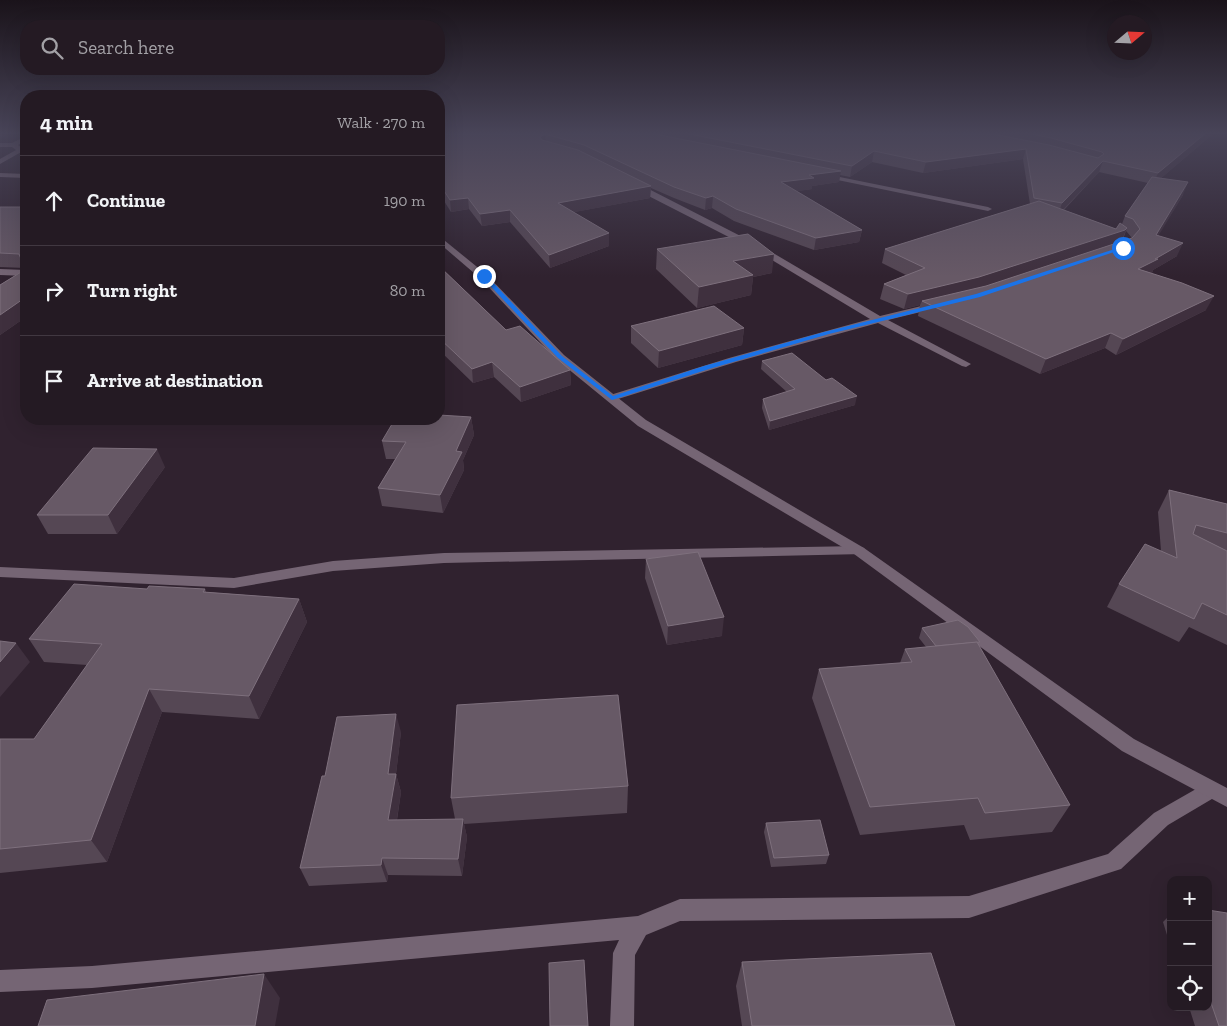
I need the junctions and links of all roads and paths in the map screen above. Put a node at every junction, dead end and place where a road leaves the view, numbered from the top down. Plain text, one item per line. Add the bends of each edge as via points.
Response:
1 (626, 181) edge
2 (851, 181) edge
3 (988, 209) dead end
4 (445, 244) edge
5 (0, 272) edge
6 (20, 273) edge
7 (951, 302) edge
8 (878, 319) junction
9 (966, 364) dead end
10 (612, 398) junction
11 (859, 552) junction
12 (0, 572) edge
13 (1219, 794) edge
14 (638, 926) junction
15 (0, 981) edge
16 (622, 1026) edge

1 - 8 street via 765,252
2 - 3 street
4 - 10 street via 484,276 560,357
5 - 6 street
7 - 8 street
8 - 9 street
8 - 10 street via 706,367
10 - 11 street via 642,423
11 - 12 street via 444,558 332,566 234,584
11 - 13 street via 1128,745
13 - 14 street via 1161,819 1114,862 969,907 680,910
14 - 15 street via 92,977
14 - 16 street via 624,953

